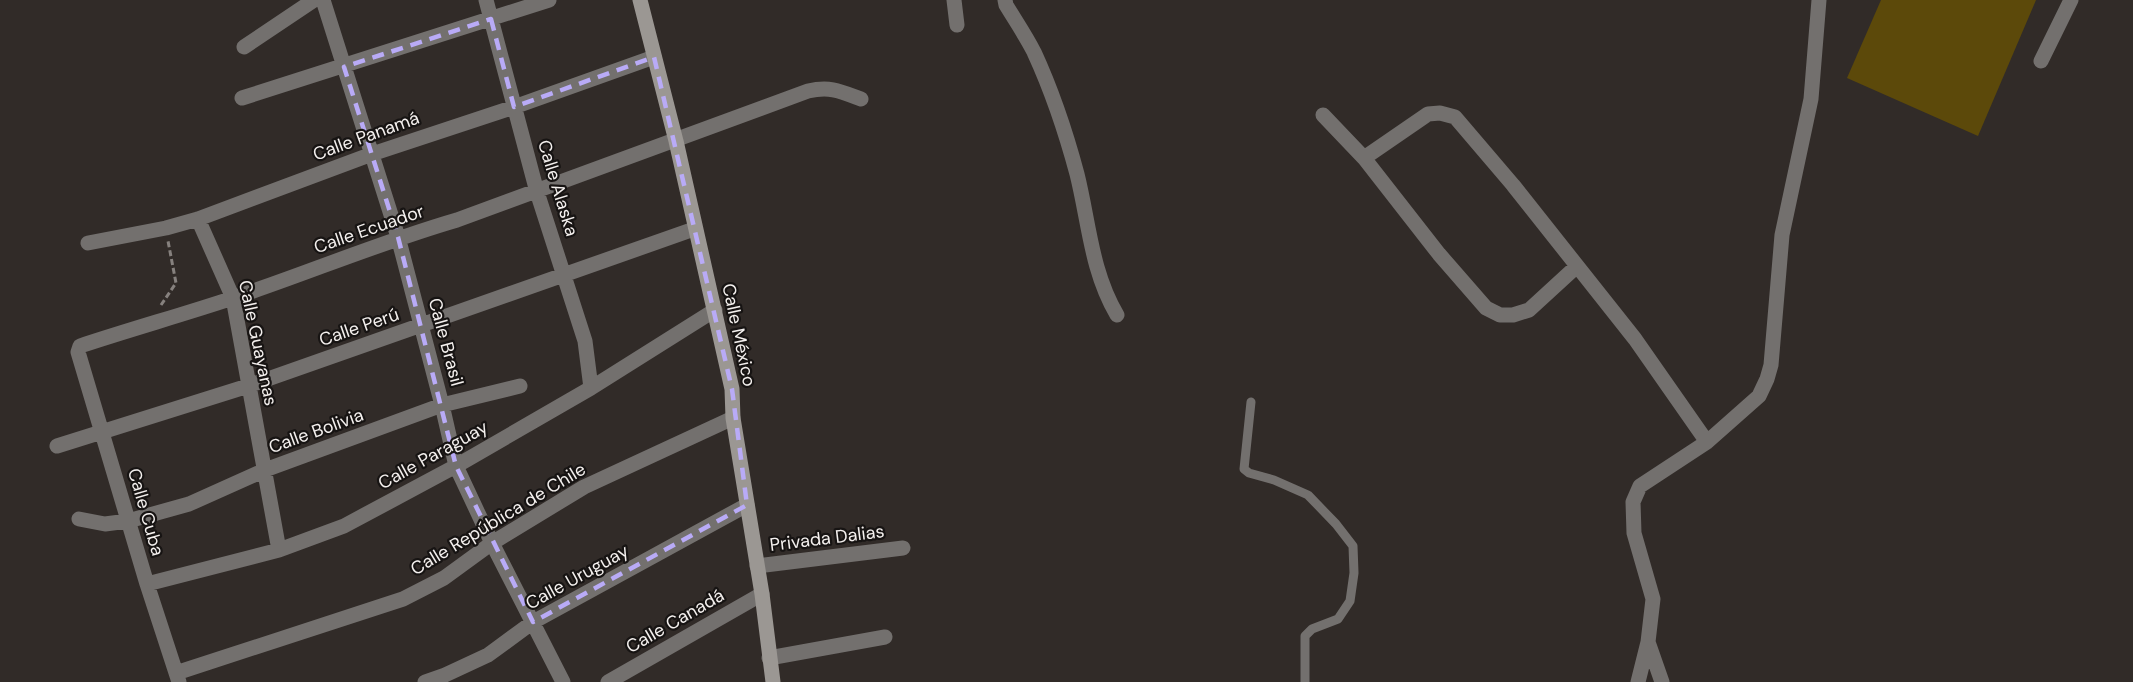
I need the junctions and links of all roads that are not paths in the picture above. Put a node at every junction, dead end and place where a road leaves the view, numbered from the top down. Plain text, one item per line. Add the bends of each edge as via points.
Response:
1 (314, 0) edge
2 (323, 0) edge
3 (486, 0) edge
4 (549, 0) edge
5 (640, 0) edge
6 (954, 0) edge
7 (1005, 0) edge
8 (1819, 0) edge
9 (2071, 0) edge
10 (491, 19) junction
11 (957, 25) dead end
12 (244, 47) dead end
13 (654, 57) junction
14 (2041, 61) dead end
15 (344, 67) junction
16 (242, 98) dead end
17 (861, 99) dead end
18 (514, 107) junction
19 (1323, 115) dead end
20 (676, 141) junction
21 (372, 154) junction
22 (1364, 158) junction
23 (537, 192) junction
24 (198, 219) junction
25 (694, 229) junction
26 (398, 237) junction
27 (88, 243) dead end
28 (1577, 266) junction
29 (565, 274) junction
30 (233, 298) junction
31 (715, 310) junction
32 (1117, 315) dead end
33 (420, 326) junction
34 (78, 352) joint
35 (248, 386) junction
36 (520, 386) dead end
37 (591, 388) junction
38 (1251, 402) dead end
39 (442, 405) junction
40 (733, 418) junction
41 (102, 432) junction
42 (1707, 442) junction
43 (57, 446) dead end
44 (456, 466) junction
45 (265, 470) junction
46 (747, 505) junction
47 (80, 519) dead end
48 (128, 521) junction
49 (492, 543) junction
50 (903, 548) dead end
51 (279, 550) junction
52 (757, 566) junction
53 (147, 584) junction
54 (762, 594) junction
55 (533, 622) junction
56 (885, 637) dead end
57 (1648, 642) junction
58 (769, 657) junction
59 (178, 678) edge
60 (425, 682) edge
61 (563, 682) edge
62 (608, 682) edge
63 (773, 682) edge
64 (1305, 682) edge
65 (1638, 682) edge
66 (1662, 682) edge

1 - 12 street
2 - 15 street, Calle Brasil
3 - 10 street, Calle Alaska
4 - 10 street
5 - 13 street, Calle México
6 - 11 street
7 - 32 street via 1052,95 1077,174 1104,293
8 - 42 street via 1811,99 1782,236 1771,364 1759,396
9 - 14 street
10 - 15 street
10 - 18 street, Calle Alaska
13 - 18 street, Calle Panamá
13 - 20 street, Calle México
15 - 16 street
15 - 21 street, Calle Brasil
17 - 20 street, Calle Ecuador via 832,88 808,91
18 - 21 street, Calle Panamá
18 - 23 street, Calle Alaska
19 - 22 street
20 - 23 street, Calle Ecuador
20 - 25 street, Calle México
21 - 24 street, Calle Panamá
21 - 26 street, Calle Brasil
22 - 28 street via 1428,114 1455,117
22 - 28 street via 1486,308 1500,315 1529,310
23 - 26 street, Calle Ecuador
23 - 29 street, Calle Alaska
24 - 27 street, Calle Panamá
24 - 30 street, Calle Guayanas
25 - 29 street, Calle Perú
25 - 31 street, Calle México
26 - 30 street, Calle Ecuador
26 - 33 street, Calle Brasil
28 - 42 street via 1635,339
29 - 33 street, Calle Perú
29 - 37 street, Calle Alaska via 585,341
30 - 34 street, Calle Ecuador via 149,322 81,346
30 - 35 street, Calle Guayanas
31 - 37 street, Calle Paraguay
31 - 40 street, Calle México via 732,389
33 - 35 street, Calle Perú
33 - 39 street, Calle Brasil
34 - 41 street, Calle Cuba
35 - 41 street, Calle Perú
35 - 45 street, Calle Guayanas
36 - 39 street, Calle Bolivia
37 - 44 street, Calle Paraguay
38 - 64 lane via 1244,469 1308,495 1353,546 1350,601 1338,619 1312,629 1305,636
39 - 44 street, Calle Brasil
39 - 45 street, Calle Bolivia
40 - 46 street, Calle México
40 - 49 street, Calle República de Chile via 584,487
41 - 43 street, Calle Perú
41 - 48 street, Calle Cuba
42 - 57 street via 1640,486 1633,502 1634,533 1653,599
44 - 49 street, Calle Brasil
44 - 51 street, Calle Paraguay via 344,526
45 - 48 street, Calle Bolivia via 189,504
45 - 51 street, Calle Guayanas
46 - 52 street, Calle México
46 - 55 street, Calle Uruguay
47 - 48 street, Calle Bolivia via 105,524
48 - 53 street, Calle Cuba
49 - 55 street, Calle Brasil
49 - 59 street, Calle República de Chile via 444,578 403,599
50 - 52 street, Privada Dalias
51 - 53 street, Calle Paraguay
52 - 54 street, Calle México
53 - 59 street, Calle Cuba
54 - 58 street, Calle México
54 - 62 street, Calle Canadá
55 - 60 street, Calle Uruguay via 488,655
55 - 61 street, Calle Brasil
56 - 58 street
57 - 65 street
57 - 66 street
58 - 63 street, Calle México

